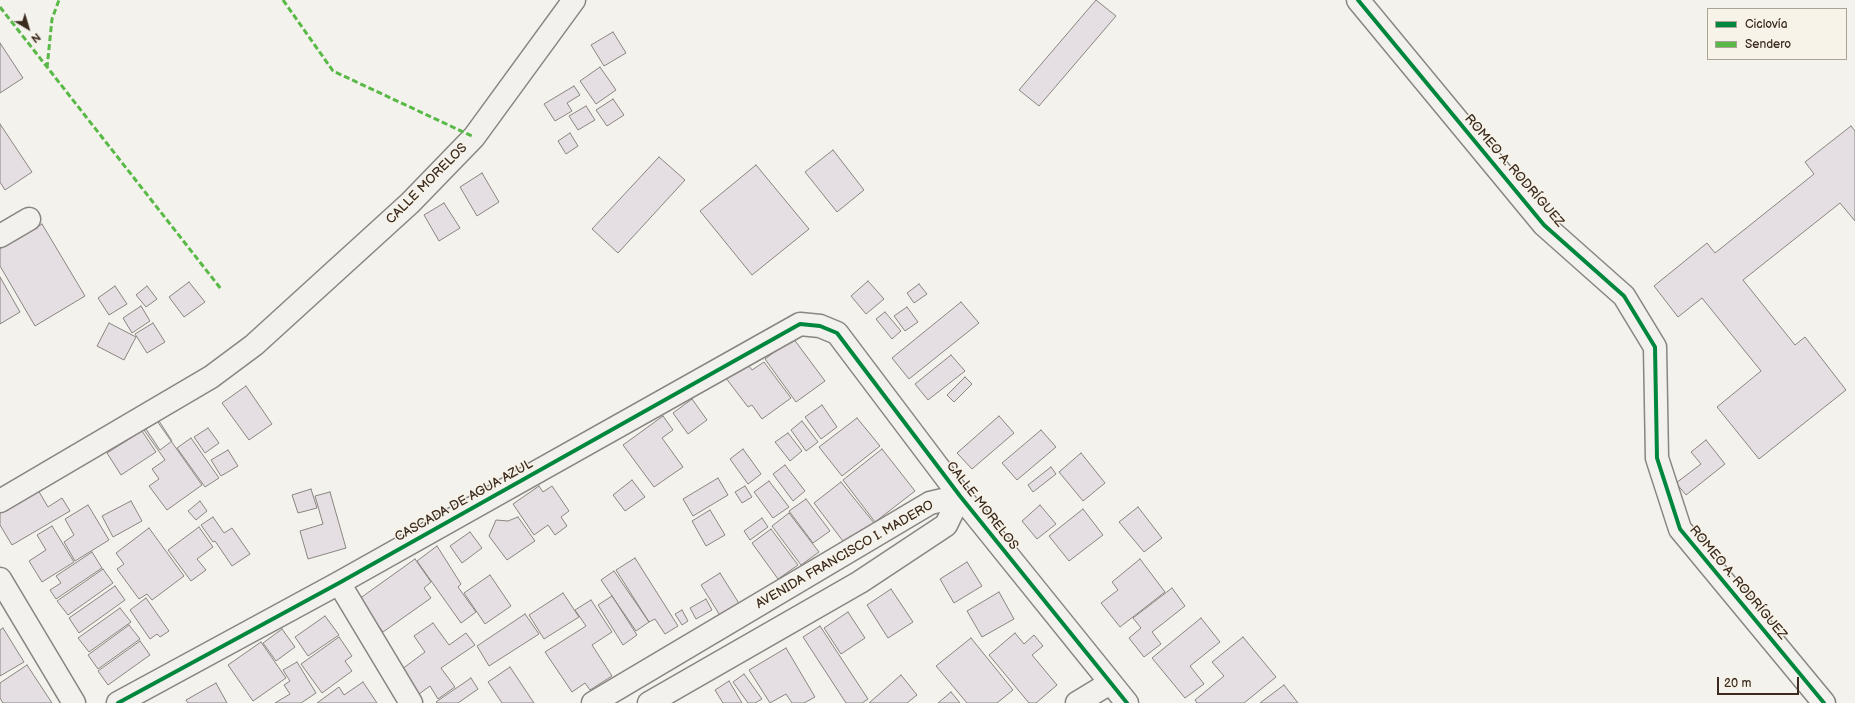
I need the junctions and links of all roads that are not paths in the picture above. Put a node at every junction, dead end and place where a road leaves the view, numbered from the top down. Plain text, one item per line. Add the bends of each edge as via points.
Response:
1 (574, 0) edge
2 (1358, 0) edge
3 (29, 218) dead end
4 (0, 236) edge
5 (820, 326) joint
6 (960, 496) junction
7 (0, 501) edge
8 (0, 579) edge
9 (339, 583) junction
10 (1110, 683) junction
11 (74, 703) edge
12 (118, 703) edge
13 (411, 703) edge
14 (593, 703) edge
15 (649, 703) edge
16 (1077, 703) edge
17 (1127, 703) edge
18 (1824, 703) edge

1 - 7 street, CALLE MORELOS via 474,137 410,203 254,345 211,377
2 - 18 street, ROMEO A. RODRÍGUEZ via 1544,225 1624,296 1655,347 1656,458 1680,529
3 - 4 street
5 - 6 street, CALLE MORELOS via 837,333
5 - 9 street, CASCADA DE AGUA AZUL via 800,324
6 - 10 street, CALLE MORELOS
6 - 14 street, AVENIDA FRANCISCO I. MADERO via 930,504
6 - 15 street, AVENIDA FRANCISCO I. MADERO via 946,525 860,582
8 - 11 street
9 - 12 street, CASCADA DE AGUA AZUL
9 - 13 street
10 - 16 street
10 - 17 street, CALLE MORELOS

